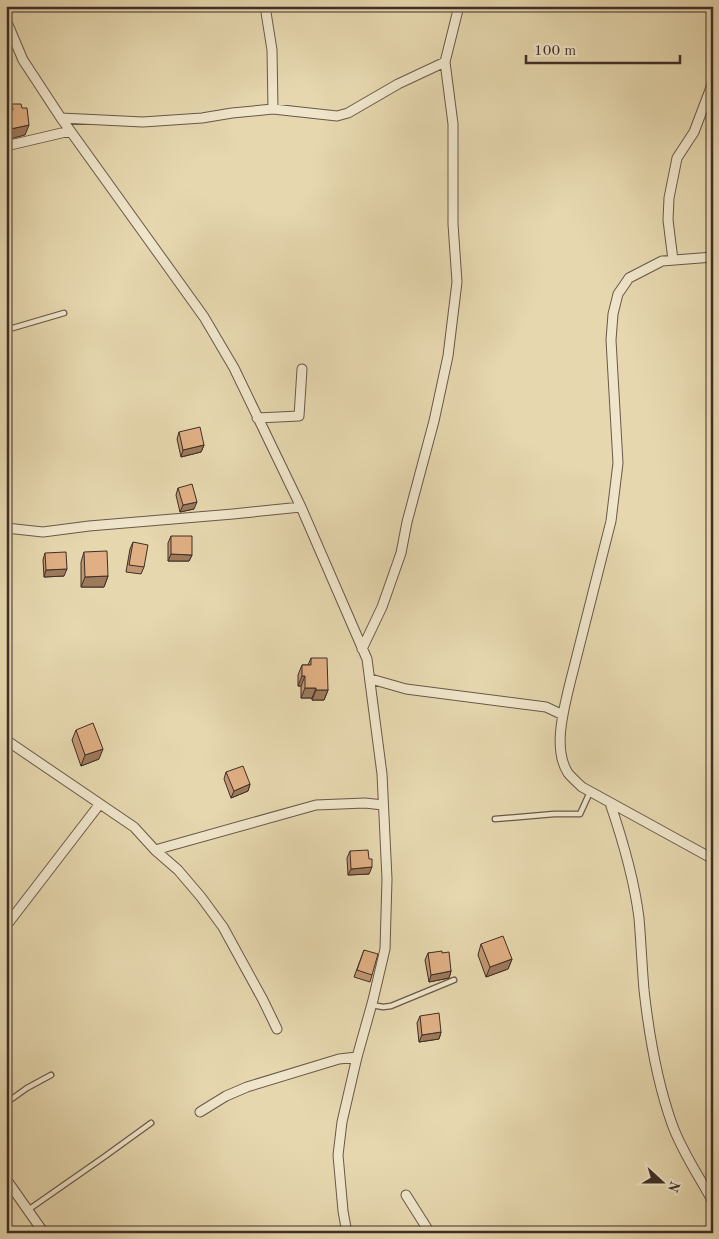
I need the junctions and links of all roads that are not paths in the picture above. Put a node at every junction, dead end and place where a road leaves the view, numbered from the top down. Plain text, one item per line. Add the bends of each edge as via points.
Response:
1 (265, 6) edge
2 (459, 6) edge
3 (6, 20) edge
4 (445, 62) junction
5 (713, 82) edge
6 (273, 109) junction
7 (61, 118) junction
8 (70, 131) junction
9 (6, 146) edge
10 (713, 257) edge
11 (673, 260) junction
12 (64, 313) dead end
13 (6, 330) edge
14 (302, 369) dead end
15 (257, 418) junction
16 (301, 507) junction
17 (6, 528) edge
18 (362, 649) junction
19 (370, 679) junction
20 (563, 715) junction
21 (6, 740) edge
22 (590, 792) junction
23 (610, 803) junction
24 (99, 805) junction
25 (383, 805) junction
26 (495, 819) dead end
27 (155, 850) junction
28 (713, 859) edge
29 (6, 926) edge
30 (454, 980) dead end
31 (372, 1005) junction
32 (277, 1029) dead end
33 (357, 1057) junction
34 (51, 1075) dead end
35 (6, 1103) edge
36 (200, 1112) dead end
37 (151, 1122) dead end
38 (6, 1179) edge
39 (406, 1195) dead end
40 (713, 1202) edge
41 (28, 1210) junction
42 (44, 1233) edge
43 (347, 1233) edge
44 (430, 1233) edge

1 - 6 street via 272,50
2 - 4 street
3 - 7 street via 23,60
4 - 6 street via 348,113 337,116
4 - 18 street via 453,124 453,224 457,282 448,356 401,553 382,607
5 - 11 street via 694,132 677,158 668,220
6 - 7 street via 143,122
7 - 8 street
8 - 9 street
8 - 15 street via 204,317 234,368
10 - 11 street
11 - 20 street via 662,261 629,278 618,294 611,340 618,463 612,521
12 - 13 lane
14 - 15 street via 299,416
15 - 16 street
16 - 17 street via 42,532
16 - 18 street
18 - 19 street
19 - 20 street via 406,689 546,707
19 - 25 street
20 - 22 street via 560,742 568,772
21 - 24 street
22 - 23 street
22 - 26 lane via 580,814
23 - 28 street
23 - 40 street via 632,876 639,917 644,991 661,1090 672,1126
24 - 27 street via 134,827
24 - 29 street
25 - 27 street via 316,805
25 - 31 street via 387,879 385,949
27 - 32 street via 178,870 223,927
30 - 31 lane via 391,1006
31 - 33 street
33 - 36 street via 339,1059 248,1088 226,1096
33 - 43 street via 338,1155
34 - 35 lane
37 - 41 lane
38 - 41 street
39 - 44 street
41 - 42 street

